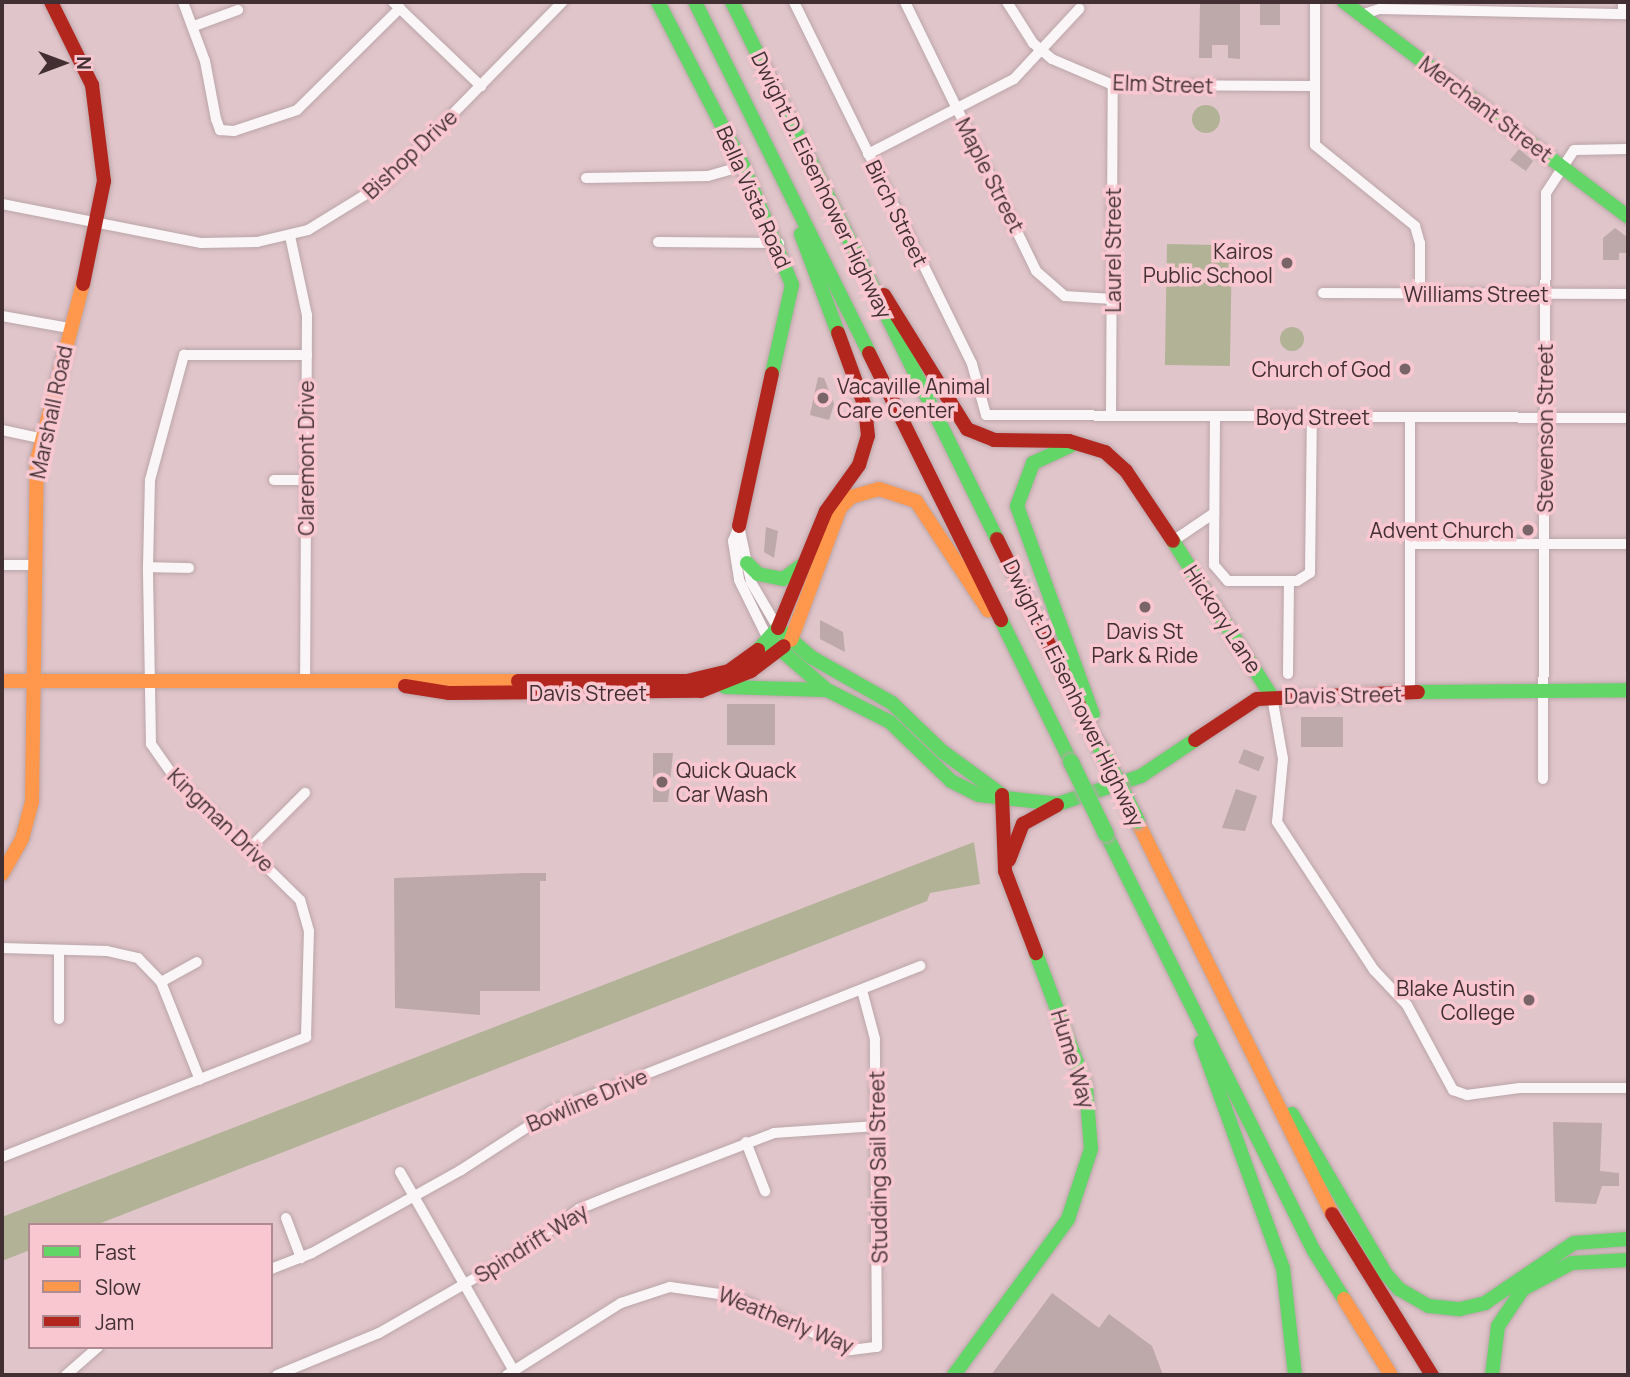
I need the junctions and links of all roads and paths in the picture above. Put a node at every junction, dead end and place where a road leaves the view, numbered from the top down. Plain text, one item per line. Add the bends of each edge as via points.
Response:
1 (51, 2) edge
2 (183, 2) edge
3 (561, 2) edge
4 (658, 2) edge
5 (695, 2) edge
6 (732, 2) edge
7 (794, 2) edge
8 (905, 2) edge
9 (1007, 2) edge
10 (1315, 2) edge
11 (1344, 2) edge
12 (1623, 2) edge
13 (397, 5) edge
14 (1478, 6) edge
15 (1079, 9) dead end
16 (237, 10) dead end
17 (1625, 14) edge
18 (1361, 15) junction
19 (194, 26) junction
20 (1043, 51) junction
21 (1114, 85) junction
22 (481, 86) junction
23 (1312, 86) junction
24 (957, 110) junction
25 (1628, 149) edge
26 (867, 154) junction
27 (1561, 165) junction
28 (743, 166) junction
29 (586, 178) dead end
30 (793, 200) junction
31 (2, 204) edge
32 (1628, 217) edge
33 (99, 222) junction
34 (290, 236) junction
35 (658, 242) dead end
36 (779, 243) junction
37 (867, 276) junction
38 (1323, 293) dead end
39 (1420, 294) junction
40 (1545, 294) junction
41 (1628, 294) edge
42 (1112, 299) junction
43 (2, 316) edge
44 (69, 328) junction
45 (307, 355) junction
46 (998, 416) joint
47 (1111, 416) junction
48 (1214, 417) junction
49 (1312, 417) junction
50 (1410, 418) junction
51 (1545, 418) junction
52 (1628, 418) edge
53 (2, 430) edge
54 (41, 438) junction
55 (1082, 443) junction
56 (274, 480) dead end
57 (306, 480) junction
58 (1214, 513) junction
59 (739, 526) junction
60 (1172, 541) junction
61 (1410, 544) junction
62 (1546, 544) junction
63 (1628, 544) edge
64 (747, 563) junction
65 (805, 563) junction
66 (2, 565) edge
67 (34, 565) junction
68 (148, 568) junction
69 (189, 568) dead end
70 (1289, 580) junction
71 (1007, 633) junction
72 (779, 639) junction
73 (1288, 674) dead end
74 (2, 681) edge
75 (33, 681) junction
76 (149, 681) junction
77 (304, 681) junction
78 (388, 681) junction
79 (720, 687) junction
80 (827, 690) junction
81 (1628, 690) edge
82 (1544, 692) junction
83 (1409, 694) junction
84 (1272, 696) junction
85 (1101, 749) junction
86 (1543, 779) dead end
87 (305, 793) dead end
88 (1002, 795) junction
89 (1058, 804) junction
90 (250, 848) junction
91 (1005, 871) junction
92 (2, 874) edge
93 (2, 948) edge
94 (59, 950) junction
95 (197, 962) dead end
96 (921, 966) dead end
97 (161, 982) junction
98 (862, 990) junction
99 (1191, 1004) junction
100 (59, 1019) dead end
101 (1250, 1049) junction
102 (200, 1080) junction
103 (1628, 1088) edge
104 (877, 1126) junction
105 (746, 1142) junction
106 (2, 1157) edge
107 (400, 1172) dead end
108 (765, 1191) dead end
109 (414, 1196) junction
110 (286, 1218) dead end
111 (1628, 1239) edge
112 (301, 1258) junction
113 (1628, 1259) edge
114 (273, 1268) edge
115 (465, 1284) junction
116 (877, 1347) joint
117 (95, 1349) edge
118 (511, 1373) edge
119 (66, 1375) edge
120 (277, 1375) edge
121 (954, 1375) edge
122 (1295, 1375) edge
123 (1391, 1375) edge
124 (1432, 1375) edge
125 (1492, 1375) edge

1 - 33 main road, Marshall Road via 79,50 97,102 104,162
2 - 19 street
3 - 22 street, Bishop Drive
4 - 28 main road, Bella Vista Road
5 - 30 main road, Dwight D. Eisenhower Highway
6 - 37 main road, Dwight D. Eisenhower Highway
7 - 26 street, Birch Street
8 - 24 street, Maple Street
9 - 20 street, Elm Street
10 - 23 street
11 - 18 main road, Merchant Street
12 - 17 street
13 - 19 street via 297,110 234,131 220,130
13 - 22 street
14 - 17 street
14 - 18 street via 1380,9
15 - 20 street
16 - 19 street
18 - 27 main road, Merchant Street
20 - 21 street, Elm Street via 1074,72
20 - 24 street via 1014,79
21 - 23 street, Elm Street
21 - 42 street, Laurel Street
22 - 34 street, Bishop Drive via 386,182 331,219
23 - 39 street via 1315,145 1415,226 1420,243
24 - 26 street
24 - 42 street, Maple Street via 1045,283 1065,296
25 - 27 street via 1574,150
26 - 46 street, Birch Street via 972,364 983,412
27 - 32 main road, Merchant Street
27 - 40 street, Stevenson Street via 1546,193
28 - 29 street via 708,176
28 - 36 main road, Bella Vista Road
30 - 65 main road via 807,257 868,423 859,465 825,511
30 - 71 main road, Dwight D. Eisenhower Highway
31 - 33 street, Bishop Drive
33 - 34 street, Bishop Drive via 201,243
33 - 44 main road, Marshall Road
34 - 45 street, Claremont Drive via 305,300
35 - 36 street
36 - 59 main road, Bella Vista Road via 792,285 791,305
37 - 55 main road via 899,313 953,409 974,434
37 - 85 main road, Dwight D. Eisenhower Highway
38 - 39 street, Williams Street
39 - 40 street, Williams Street
40 - 41 street, Williams Street
40 - 51 street, Stevenson Street
42 - 47 street, Laurel Street
43 - 44 street
44 - 54 main road, Marshall Road
45 - 57 street, Claremont Drive
45 - 68 street, Kingman Drive via 184,355 150,480
46 - 47 street, Boyd Street
47 - 48 street, Boyd Street
48 - 49 street, Boyd Street
48 - 58 street
49 - 50 street, Boyd Street
49 - 70 street via 1312,567 1306,577
50 - 51 street, Boyd Street
50 - 61 street
51 - 52 street, Boyd Street
51 - 62 street, Stevenson Street
53 - 54 street
54 - 67 main road, Marshall Road
55 - 60 main road, Hickory Lane via 1113,458
55 - 85 main road via 1058,448 1033,463 1018,492 1017,506 1087,690
56 - 57 street
57 - 77 street, Claremont Drive
58 - 60 street
58 - 70 street via 1214,565 1221,579
59 - 64 street, Bella Vista Road
59 - 72 street, Bella Vista Road via 733,541 739,580
60 - 84 main road, Hickory Lane
61 - 62 street
61 - 83 street
62 - 63 street
62 - 82 street, Stevenson Street
64 - 65 main road via 758,574 783,579
64 - 72 street, Bella Vista Road
65 - 72 main road
66 - 67 street
67 - 75 main road, Marshall Road
68 - 69 street
68 - 76 street, Kingman Drive
70 - 73 street
71 - 72 main road via 974,593 916,501 879,489 851,497 840,508
71 - 99 main road, Dwight D. Eisenhower Highway, bridge
72 - 78 main road, Davis Street via 751,658 701,679
72 - 79 main road, Davis Street
72 - 80 main road, Davis Street
72 - 88 main road, Davis Street via 874,690 965,771 983,777
74 - 75 main road, Davis Street
75 - 76 main road, Davis Street
75 - 92 main road, Marshall Road via 32,801 22,839
76 - 77 main road, Davis Street
76 - 90 street, Kingman Drive via 149,730 158,758
77 - 78 main road, Davis Street
78 - 79 main road, Davis Street via 449,692 674,692
79 - 80 main road
80 - 88 main road, Davis Street via 890,722 951,781 979,795
81 - 82 main road, Davis Street
82 - 83 main road, Davis Street
82 - 86 street, Stevenson Street
83 - 84 main road, Davis Street
84 - 89 main road, Davis Street via 1237,708 1141,776
84 - 103 street via 1283,759 1277,822 1374,970 1407,1005 1453,1090 1467,1095 1520,1088
85 - 101 main road, Dwight D. Eisenhower Highway, bridge
87 - 90 street
88 - 89 main road, Davis Street
88 - 91 main road, Hume Way
89 - 91 main road via 1023,824
90 - 102 street, Kingman Drive via 291,888 306,913 308,1031 295,1043
91 - 121 main road, Hume Way via 1086,1087 1091,1149 1068,1219
93 - 94 street
94 - 97 street via 124,953 148,966
94 - 100 street
95 - 97 street
96 - 98 street, Bowline Drive
97 - 102 street
98 - 104 street, Studding Sail Street via 875,1026
98 - 109 street, Bowline Drive via 552,1111
99 - 122 main road via 1207,1066 1283,1268
99 - 123 main road, Dwight D. Eisenhower Highway via 1319,1261
101 - 111 main road via 1387,1274 1415,1300 1445,1309 1474,1307 1498,1297 1555,1252 1582,1242
101 - 124 main road, Dwight D. Eisenhower Highway via 1338,1226
102 - 106 street, Kingman Drive
104 - 105 street, Spindrift Way via 793,1130
104 - 116 street, Studding Sail Street
105 - 108 street
105 - 115 street, Spindrift Way via 579,1209 522,1251
107 - 109 street
109 - 112 street, Bowline Drive
109 - 115 street
110 - 112 street
112 - 114 street, Bowline Drive
113 - 125 main road via 1573,1263 1523,1289 1498,1326
115 - 118 street
115 - 120 street, Spindrift Way via 379,1333
116 - 118 street, Weatherly Way via 851,1350 733,1296 670,1287 621,1303
117 - 119 street

